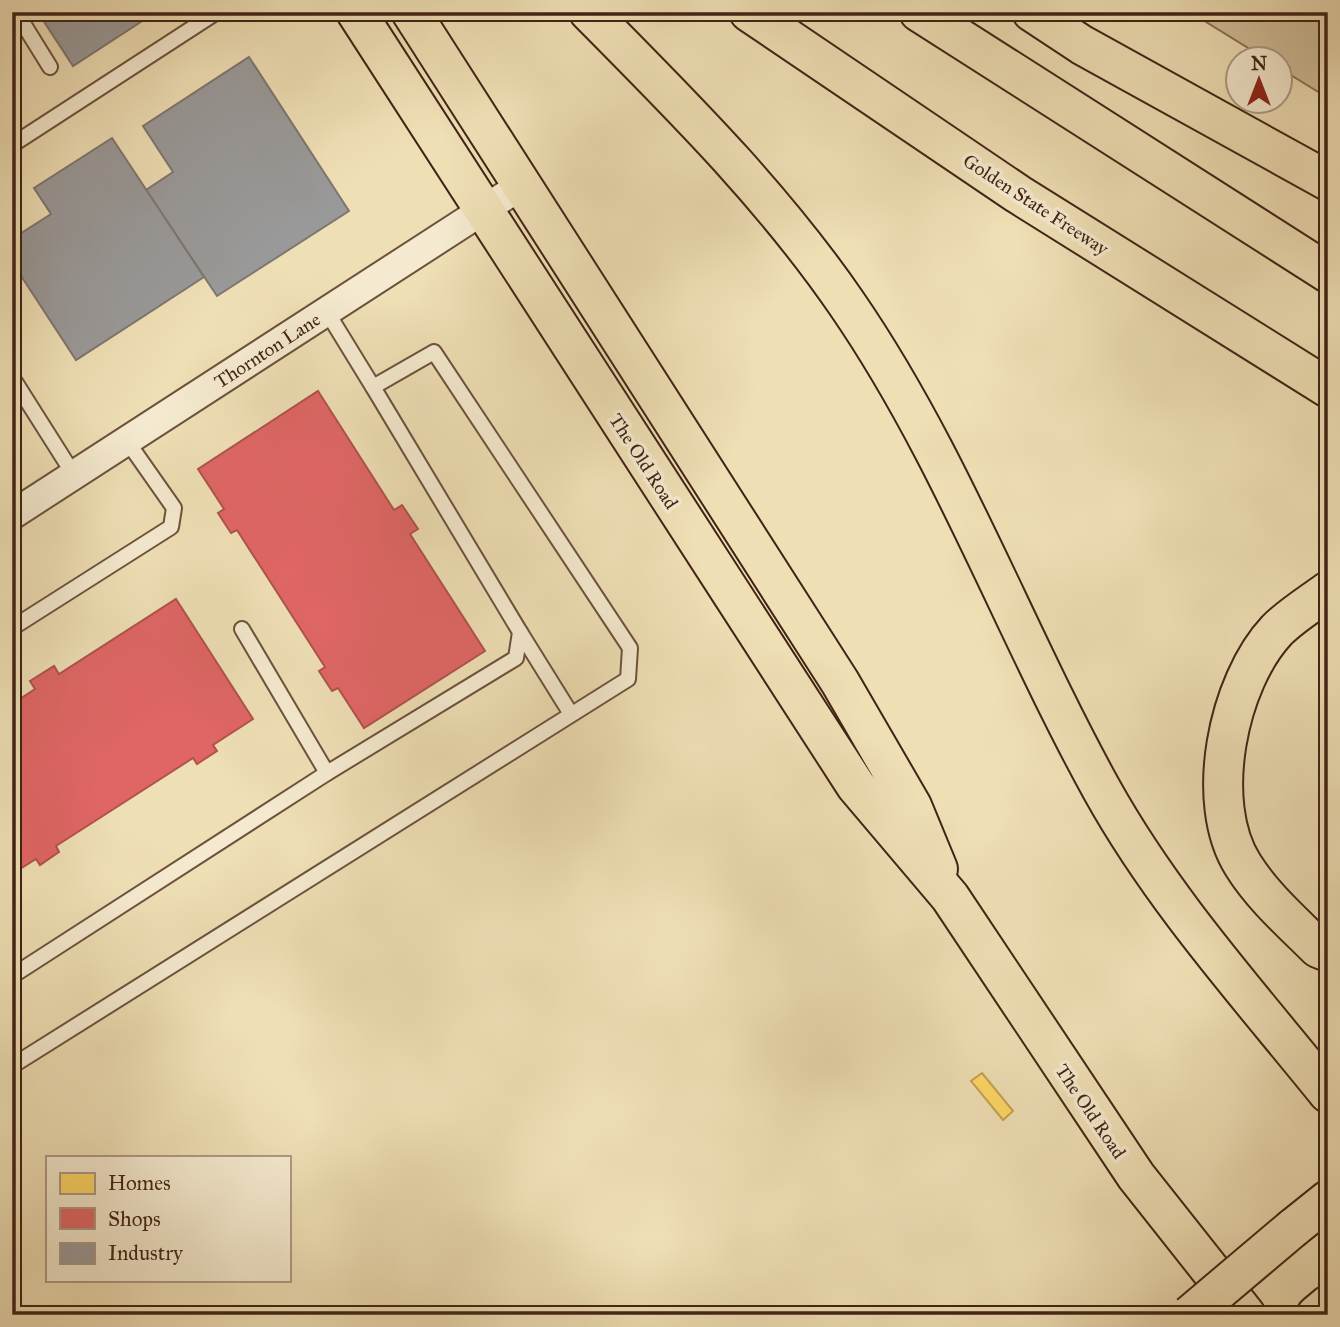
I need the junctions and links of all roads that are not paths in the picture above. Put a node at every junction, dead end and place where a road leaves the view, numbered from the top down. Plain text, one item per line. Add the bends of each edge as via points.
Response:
1 (16, 12) edge
2 (217, 12) edge
3 (356, 12) edge
4 (411, 12) edge
5 (589, 12) edge
6 (749, 12) edge
7 (919, 12) edge
8 (1032, 12) edge
9 (50, 67) dead end
10 (12, 145) edge
11 (1328, 181) edge
12 (522, 186) junction
13 (484, 211) junction
14 (1328, 273) edge
15 (327, 312) junction
16 (12, 377) edge
17 (373, 387) junction
18 (1328, 388) edge
19 (127, 441) junction
20 (74, 475) junction
21 (12, 515) edge
22 (1328, 591) edge
23 (12, 628) edge
24 (242, 629) dead end
25 (520, 632) junction
26 (571, 714) junction
27 (327, 773) junction
28 (950, 897) junction
29 (1328, 952) edge
30 (12, 976) edge
31 (12, 1066) edge
32 (1328, 1093) edge
33 (1328, 1199) edge
34 (1328, 1305) edge
35 (1190, 1315) edge
36 (1246, 1315) edge
37 (1316, 1315) edge

1 - 9 lane
2 - 10 lane
3 - 13 main road, The Old Road
4 - 12 main road, The Old Road
5 - 32 main road via 750,178 847,304 919,425 1104,793 1190,922
6 - 18 main road, Golden State Freeway via 1018,194
7 - 14 main road
8 - 11 main road via 1082,45
12 - 13 street, Thornton Lane
12 - 28 main road, The Old Road via 878,745 912,806
13 - 15 street, Thornton Lane
13 - 28 main road, The Old Road via 856,786
15 - 17 lane
15 - 19 street, Thornton Lane
16 - 20 lane
17 - 25 lane
17 - 26 lane via 434,352 630,648 628,678
19 - 20 street, Thornton Lane
19 - 23 lane via 174,508 171,527
20 - 21 street, Thornton Lane
22 - 29 main road via 1277,631 1242,685 1223,755 1226,818 1241,863 1269,900
24 - 27 lane
25 - 26 lane
25 - 27 lane via 516,659
26 - 31 lane
27 - 30 lane
28 - 36 main road, The Old Road via 1136,1176
33 - 35 main road, bridge
34 - 37 main road

